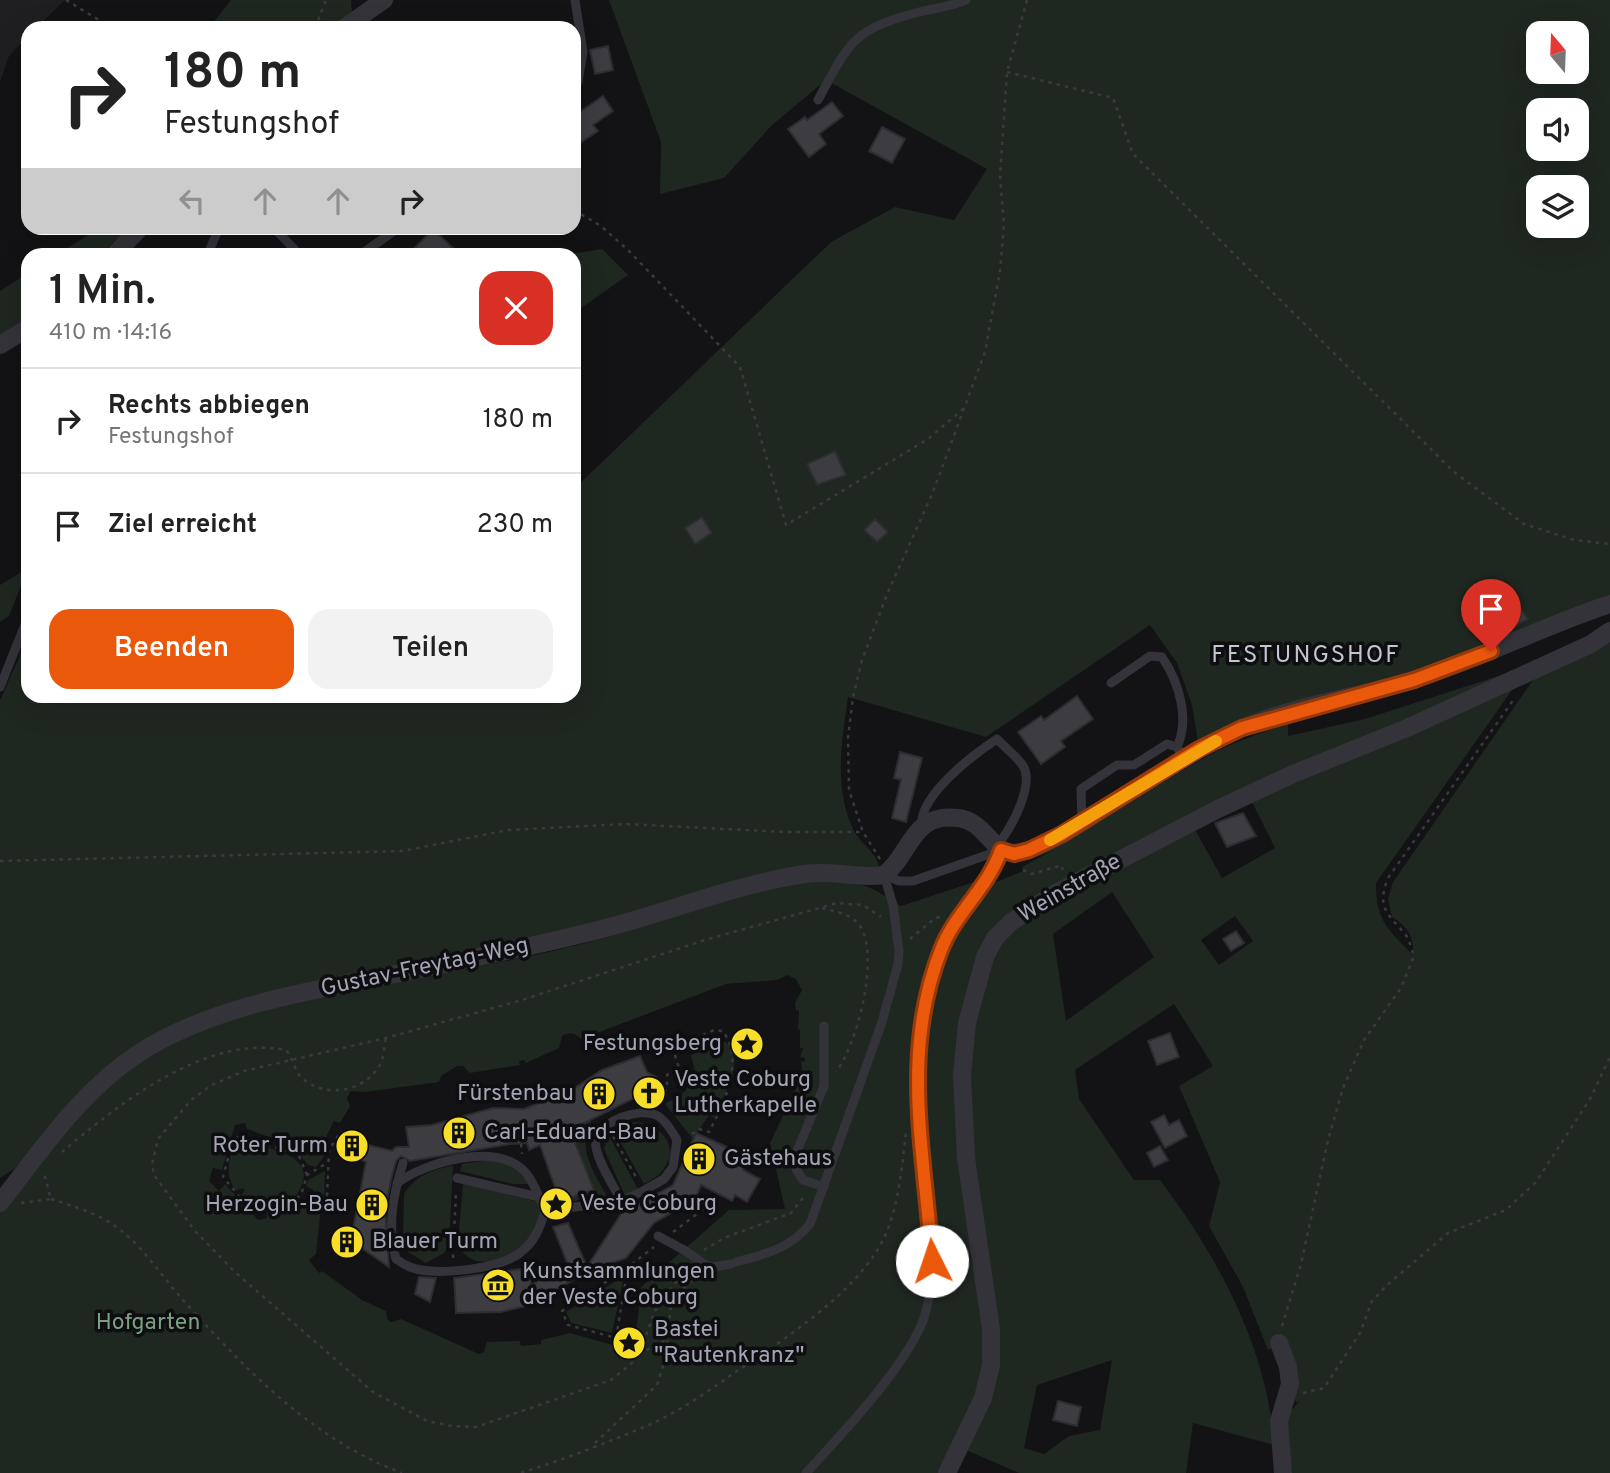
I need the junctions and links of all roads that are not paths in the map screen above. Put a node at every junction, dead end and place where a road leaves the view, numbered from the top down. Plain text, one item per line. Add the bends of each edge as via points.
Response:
1 (384, 0) edge
2 (575, 0) edge
3 (967, 0) edge
4 (354, 21) edge
5 (578, 21) edge
6 (581, 39) edge
7 (581, 64) edge
8 (818, 100) dead end
9 (133, 235) edge
10 (281, 235) edge
11 (388, 235) edge
12 (121, 248) edge
13 (293, 248) edge
14 (370, 248) edge
15 (21, 332) edge
16 (0, 345) edge
17 (1610, 604) edge
18 (1610, 631) edge
19 (21, 634) edge
20 (1111, 683) dead end
21 (0, 687) edge
22 (1180, 753) junction
23 (1082, 823) junction
24 (922, 827) junction
25 (999, 848) junction
26 (876, 876) junction
27 (824, 1026) dead end
28 (403, 1163) dead end
29 (36, 1165) junction
30 (0, 1180) edge
31 (397, 1183) junction
32 (457, 1183) road end
33 (824, 1187) junction
34 (539, 1197) junction
35 (619, 1197) dead end
36 (0, 1203) edge
37 (545, 1211) junction
38 (661, 1238) road end
39 (1279, 1343) road end
40 (806, 1473) edge
41 (947, 1473) edge
42 (1283, 1473) edge

1 - 4 street
2 - 5 lane
3 - 8 lane via 891,20 858,36 844,51
6 - 7 lane
9 - 12 street
10 - 13 lane
11 - 14 lane
15 - 16 street
17 - 22 street via 1414,680 1260,722
18 - 41 street, Weinstraße via 1591,644 1407,728 1218,809 1056,893 995,938 985,957 967,1023 962,1075 966,1158 991,1329 991,1365 983,1398
19 - 21 lane
20 - 22 lane via 1150,656 1162,657 1183,713
22 - 23 street
22 - 23 lane via 1167,744 1135,765 1117,765 1081,789
23 - 25 street via 1029,850 1010,854
24 - 25 street via 947,818 964,819 979,826
24 - 25 lane via 921,818 936,792 973,754 997,739 1026,775 1018,811
24 - 26 street
25 - 26 lane via 913,881
25 - 40 lane via 993,872 942,947 922,1020 916,1101 931,1247 930,1290 919,1330
26 - 29 street, Gustav-Freytag-Weg via 808,873 755,883 505,953 338,985 224,1014 173,1033 137,1054 63,1122
26 - 33 lane via 893,905 899,951 882,1022
27 - 33 lane via 824,1087 795,1156 803,1180
28 - 31 lane
29 - 30 street, Gustav-Freytag-Weg
29 - 36 street, Gustav-Freytag-Weg
31 - 34 lane via 416,1170 491,1155 512,1161 527,1173
31 - 37 lane via 391,1242 396,1259 412,1268 453,1271 497,1264 520,1254 539,1234
32 - 34 lane
33 - 38 lane, bridge via 810,1224 781,1249 734,1263 706,1265
34 - 37 lane
35 - 37 lane via 596,1149 600,1131 643,1111 659,1115 677,1140 673,1167 664,1179 606,1208
39 - 42 street via 1290,1384 1279,1421

